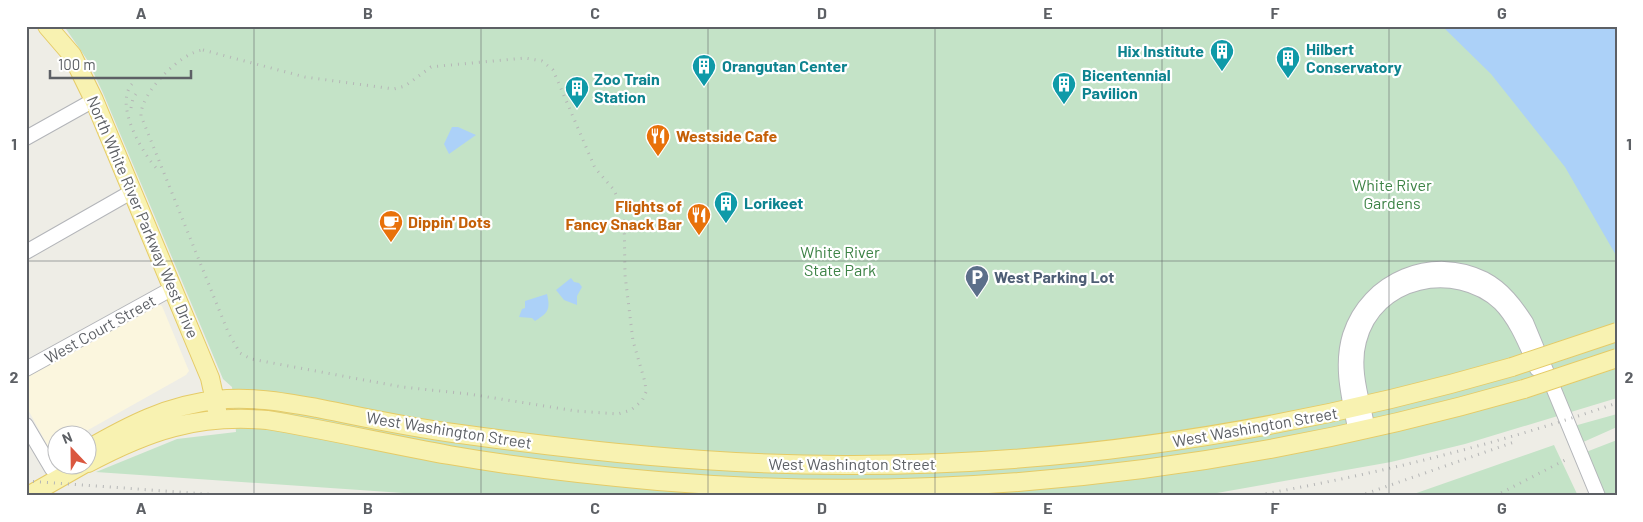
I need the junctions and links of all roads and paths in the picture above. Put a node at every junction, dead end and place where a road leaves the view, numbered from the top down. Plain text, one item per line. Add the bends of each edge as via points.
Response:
1 (47, 26) edge
2 (94, 100) junction
3 (26, 138) edge
4 (133, 192) junction
5 (26, 252) edge
6 (173, 288) junction
7 (1617, 332) edge
8 (1617, 358) edge
9 (26, 369) edge
10 (215, 400) junction
11 (1357, 408) junction
12 (218, 418) junction
13 (26, 425) edge
14 (1362, 432) junction
15 (98, 444) edge
16 (48, 456) edge
17 (98, 458) edge
18 (48, 472) edge
19 (68, 474) edge
20 (26, 484) edge
21 (28, 496) edge
22 (1598, 496) edge

1 - 2 main road, North White River Parkway West Drive via 72,56
2 - 3 street
2 - 4 main road, North White River Parkway West Drive
4 - 5 street
4 - 6 main road, North White River Parkway West Drive
6 - 9 street, West Court Street
6 - 10 main road, North White River Parkway West Drive via 210,378
7 - 11 main road, West Washington Street, bridge via 1512,367
8 - 14 main road, West Washington Street, bridge via 1524,389
10 - 11 main road, West Washington Street via 266,399 452,433 643,456 843,466 935,464 1115,450 1218,435
10 - 12 main road, North White River Parkway West Drive
10 - 15 main road, West Washington Street via 149,417
11 - 14 street
11 - 22 street via 1359,340 1366,324 1386,299 1406,286 1429,280 1470,284 1501,304 1518,331 1551,396 1555,398
12 - 14 main road, West Washington Street via 267,420 449,455 578,473 660,482 842,489 970,486 1128,472 1225,458
12 - 17 main road, West Washington Street via 162,429
13 - 16 street
18 - 20 main road
19 - 21 main road, West Washington Street

